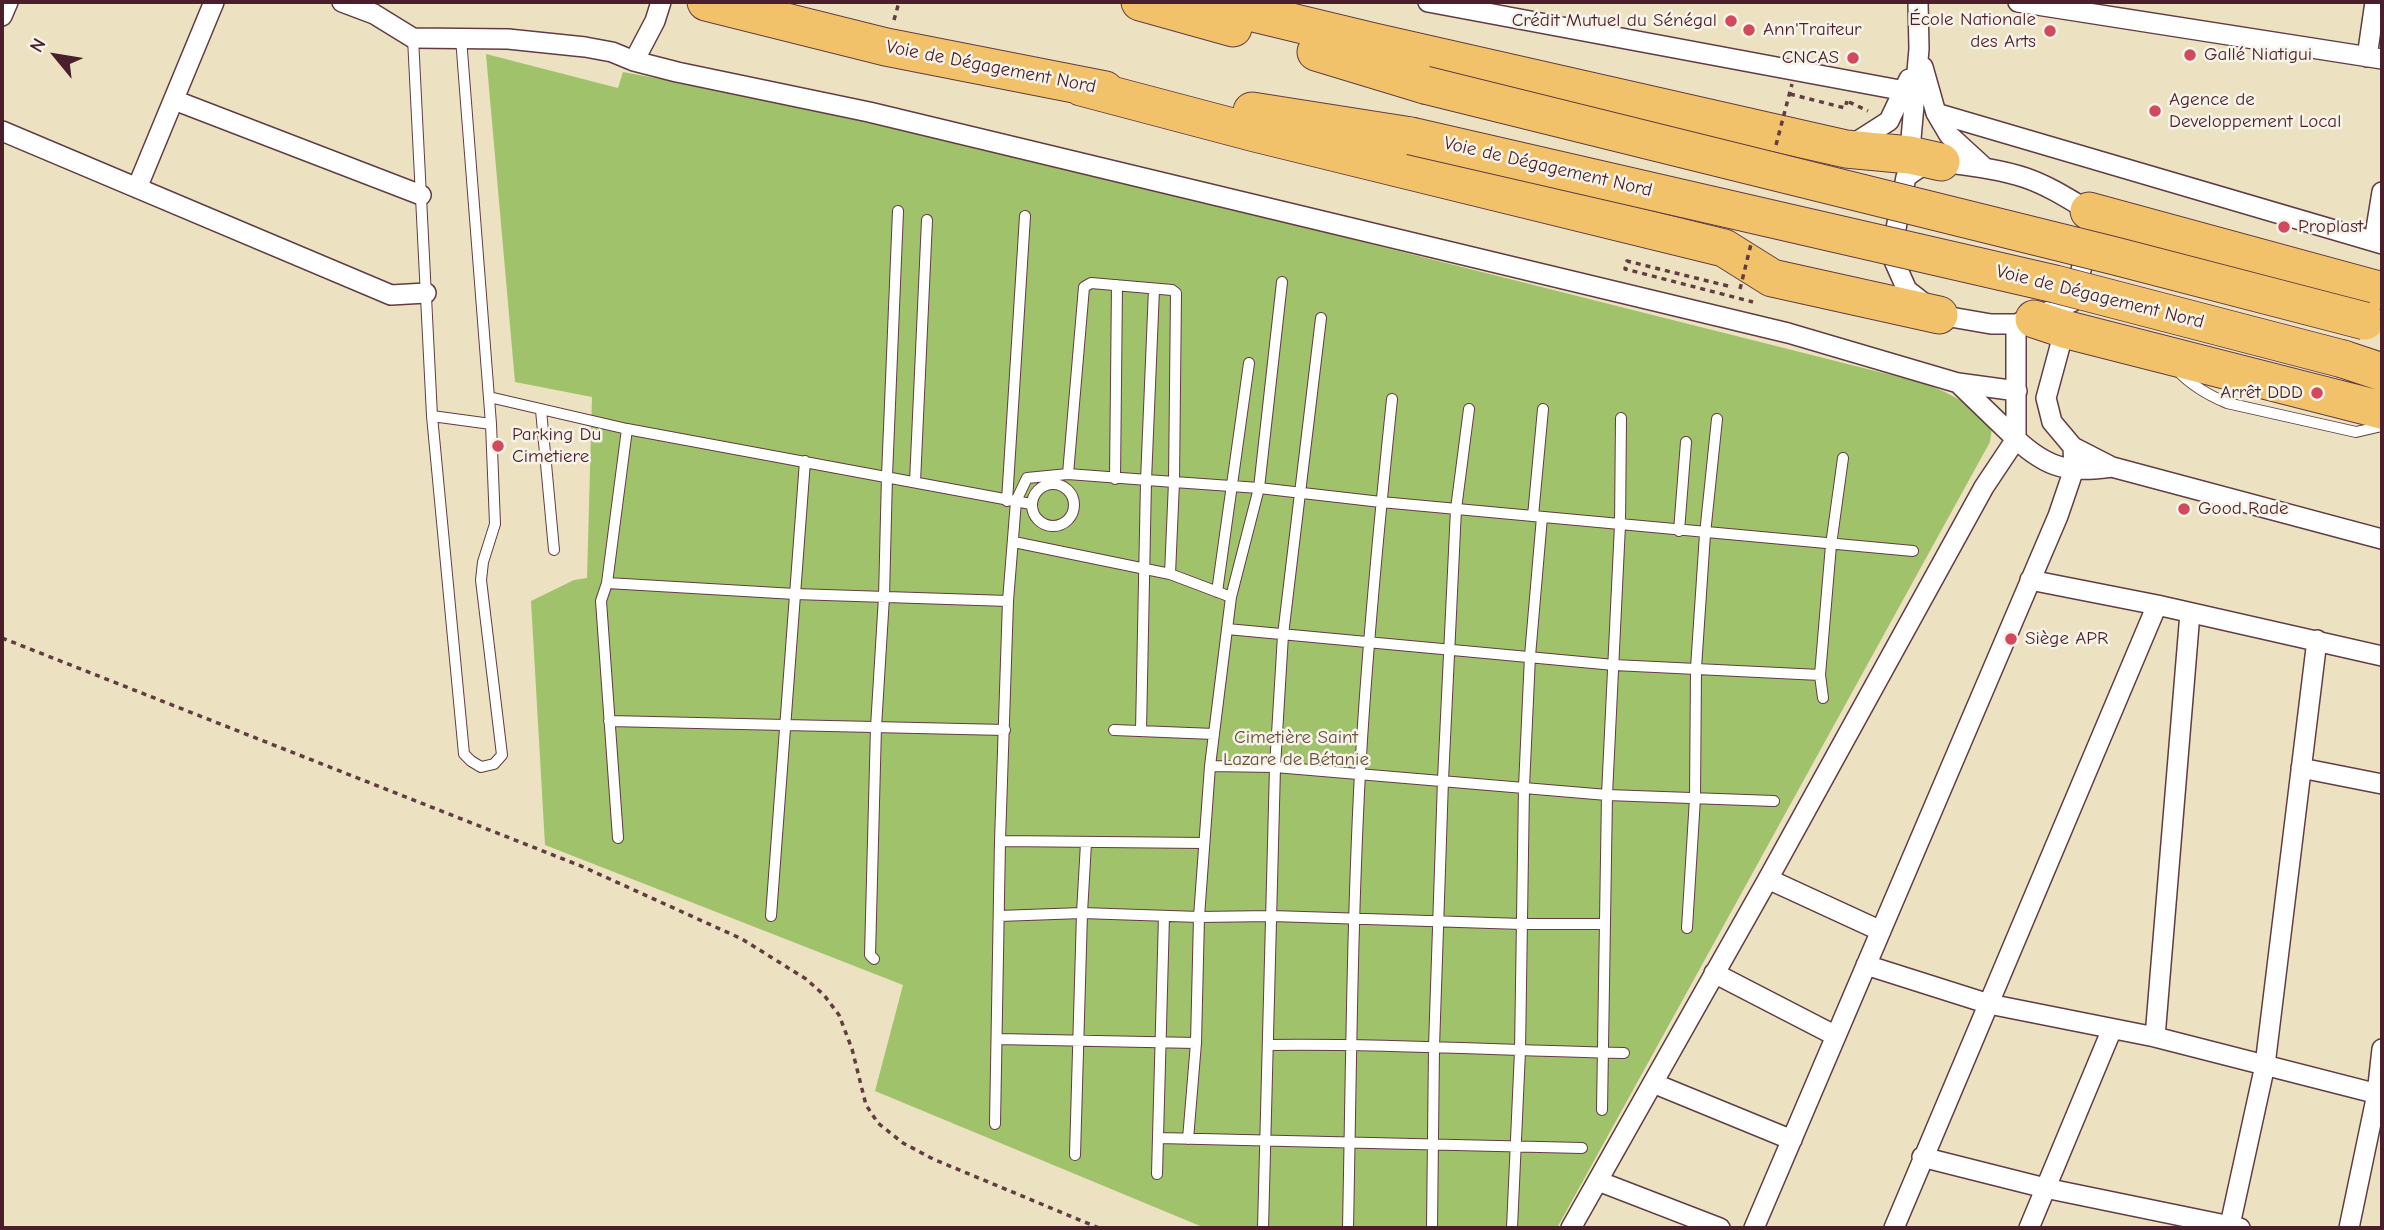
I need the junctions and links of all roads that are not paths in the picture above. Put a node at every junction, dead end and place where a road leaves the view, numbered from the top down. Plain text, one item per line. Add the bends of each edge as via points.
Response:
1 (8, 2) edge
2 (214, 2) edge
3 (342, 2) edge
4 (661, 2) edge
5 (706, 2) edge
6 (1140, 2) edge
7 (1208, 2) edge
8 (1428, 2) edge
9 (1918, 2) edge
10 (2018, 2) edge
11 (2375, 2) edge
12 (2, 16) edge
13 (461, 37) junction
14 (413, 38) junction
15 (1919, 49) junction
16 (2375, 58) edge
17 (634, 61) junction
18 (1082, 87) junction
19 (1905, 91) junction
20 (174, 100) junction
21 (1936, 113) junction
22 (2, 131) edge
23 (1846, 149) junction
24 (1919, 165) junction
25 (1985, 168) junction
26 (137, 188) junction
27 (2382, 192) edge
28 (421, 195) junction
29 (898, 211) dead end
30 (2089, 211) junction
31 (1025, 216) dead end
32 (927, 220) dead end
33 (2378, 242) edge
34 (1282, 282) dead end
35 (1116, 285) junction
36 (1154, 289) junction
37 (426, 293) junction
38 (2377, 313) edge
39 (1939, 315) junction
40 (1321, 318) dead end
41 (2046, 319) junction
42 (2163, 355) junction
43 (1249, 363) dead end
44 (2382, 372) edge
45 (1958, 383) junction
46 (2017, 391) junction
47 (489, 397) junction
48 (1392, 399) dead end
49 (1469, 409) dead end
50 (541, 410) junction
51 (1543, 410) dead end
52 (2382, 410) edge
53 (432, 416) junction
54 (1621, 418) dead end
55 (1717, 419) dead end
56 (491, 424) junction
57 (2382, 426) edge
58 (627, 429) junction
59 (2016, 439) junction
60 (1686, 442) dead end
61 (2073, 447) junction
62 (1843, 458) dead end
63 (805, 461) junction
64 (2112, 467) junction
65 (2074, 469) junction
66 (1068, 474) junction
67 (887, 476) junction
68 (1115, 479) junction
69 (1146, 481) junction
70 (915, 482) junction
71 (1174, 482) junction
72 (1233, 486) junction
73 (1259, 488) junction
74 (1301, 492) junction
75 (1012, 501) junction
76 (1381, 502) junction
77 (1031, 504) junction
78 (1456, 509) junction
79 (1538, 516) junction
80 (1620, 525) junction
81 (1679, 531) junction
82 (1705, 534) junction
83 (2382, 539) edge
84 (1014, 542) junction
85 (1830, 545) junction
86 (554, 550) dead end
87 (1913, 551) dead end
88 (1144, 568) junction
89 (1170, 574) junction
90 (2030, 580) junction
91 (607, 583) junction
92 (1217, 592) junction
93 (795, 594) junction
94 (884, 597) junction
95 (1231, 597) junction
96 (1008, 601) junction
97 (2157, 605) junction
98 (2190, 613) junction
99 (1227, 629) junction
100 (1283, 635) junction
101 (2317, 640) junction
102 (1368, 643) junction
103 (1450, 650) junction
104 (1530, 656) junction
105 (2382, 656) edge
106 (1614, 665) junction
107 (1696, 668) junction
108 (1820, 675) junction
109 (1823, 698) dead end
110 (609, 722) junction
111 (786, 726) junction
112 (876, 727) junction
113 (1005, 730) junction
114 (1114, 730) dead end
115 (1141, 731) junction
116 (1214, 734) junction
117 (1210, 766) junction
118 (1275, 767) junction
119 (2301, 768) junction
120 (1360, 774) junction
121 (1443, 780) junction
122 (2382, 784) edge
123 (1524, 787) junction
124 (1607, 795) junction
125 (1695, 798) junction
126 (1774, 801) dead end
127 (618, 838) dead end
128 (1000, 841) junction
129 (1086, 843) junction
130 (1204, 843) junction
131 (1768, 879) junction
132 (1082, 913) junction
133 (771, 916) dead end
134 (999, 916) junction
135 (1164, 916) junction
136 (1272, 916) junction
137 (1199, 917) junction
138 (1355, 919) junction
139 (1440, 921) junction
140 (1522, 924) junction
141 (1605, 924) junction
142 (1687, 928) dead end
143 (1881, 931) junction
144 (874, 959) dead end
145 (1866, 965) junction
146 (1714, 973) junction
147 (1989, 1004) junction
148 (2112, 1029) junction
149 (1836, 1036) junction
150 (2155, 1037) junction
151 (997, 1039) junction
152 (1079, 1041) junction
153 (1161, 1041) junction
154 (1196, 1043) junction
155 (1352, 1043) junction
156 (1269, 1045) junction
157 (1434, 1047) junction
158 (2382, 1049) edge
159 (1520, 1051) junction
160 (1602, 1052) junction
161 (1624, 1053) dead end
162 (2265, 1065) junction
163 (1653, 1083) junction
164 (2380, 1094) edge
165 (1602, 1110) dead end
166 (996, 1124) dead end
167 (1159, 1138) junction
168 (1188, 1139) junction
169 (1792, 1140) junction
170 (1265, 1141) junction
171 (1350, 1144) junction
172 (1434, 1146) junction
173 (1515, 1148) junction
174 (1582, 1148) dead end
175 (1075, 1155) dead end
176 (1922, 1157) junction
177 (1157, 1174) dead end
178 (1598, 1181) junction
179 (2045, 1188) junction
180 (2236, 1227) edge
181 (1263, 1228) edge
182 (1348, 1228) edge
183 (1432, 1228) edge
184 (1512, 1228) edge
185 (1571, 1228) edge
186 (1720, 1228) edge
187 (1754, 1228) edge
188 (1894, 1228) edge
189 (2029, 1228) edge
190 (2349, 1228) edge

1 - 12 street
2 - 20 street
3 - 14 street via 374,14
4 - 17 street
5 - 18 highway, Voie de Dégagement Nord via 886,47
6 - 38 highway, bridge via 1425,85 2101,252
7 - 23 highway
8 - 19 street
9 - 15 street
10 - 16 street
11 - 16 street
13 - 14 street
13 - 17 street via 585,47
13 - 47 lane
14 - 28 lane
15 - 19 street
15 - 21 street
15 - 24 street
17 - 45 street via 869,112 1788,333
18 - 39 highway via 1255,134 1724,248 1772,278
18 - 44 highway, Voie de Dégagement Nord, bridge via 1411,136 2055,284
19 - 23 street via 1889,121
20 - 26 street
20 - 28 street
21 - 25 street via 1948,135
21 - 33 street
22 - 26 street
23 - 24 highway
24 - 25 street
24 - 39 street via 1891,254 1906,290
25 - 30 street via 2028,178
26 - 37 street via 391,295
27 - 33 street
28 - 37 lane
29 - 67 lane
30 - 38 highway
30 - 41 street via 2091,238
31 - 75 lane
32 - 70 lane
34 - 73 lane
35 - 36 lane
35 - 66 lane via 1091,283 1084,287
35 - 68 lane
36 - 69 lane
36 - 71 lane via 1176,293
37 - 53 lane
39 - 41 street via 1991,324
40 - 74 lane
41 - 42 highway
41 - 46 street
41 - 61 street via 2046,398 2052,422
42 - 52 highway
42 - 57 lane via 2189,382 2227,403 2356,432
43 - 72 lane
45 - 46 street
45 - 59 street
46 - 59 street
47 - 50 lane
47 - 56 lane
48 - 76 lane
49 - 78 lane
50 - 58 lane
50 - 86 lane
51 - 79 lane
53 - 56 lane
53 - 56 lane via 464,754 481,767 494,764 502,755 481,580 495,524
54 - 80 lane
55 - 82 lane
58 - 63 lane
58 - 91 lane
59 - 65 street via 2034,456
59 - 131 street via 1984,486
60 - 81 lane
61 - 64 street
61 - 65 street
62 - 85 lane
63 - 67 lane
63 - 93 lane
64 - 65 street
64 - 83 street
65 - 90 street
66 - 68 lane
66 - 75 lane via 1027,478
67 - 70 lane
67 - 94 lane
68 - 69 lane
69 - 71 lane
69 - 88 lane
70 - 75 lane
71 - 72 lane
71 - 89 lane
72 - 73 lane
72 - 92 lane
73 - 74 lane
73 - 95 lane
74 - 76 lane
74 - 100 lane
75 - 77 lane
75 - 84 lane
76 - 78 lane
76 - 102 lane
77 - 77 lane via 1035,517 1053,526 1066,521 1073,509 1068,490 1056,484 1042,486
78 - 79 lane
78 - 103 lane
79 - 80 lane
79 - 104 lane
80 - 81 lane
80 - 106 lane
81 - 82 lane
82 - 85 lane
82 - 107 lane
84 - 88 lane
84 - 96 lane
85 - 87 lane
85 - 108 lane
88 - 89 lane
88 - 115 lane
89 - 92 lane
90 - 97 street
90 - 143 street
91 - 93 lane
91 - 110 lane via 601,601
92 - 95 lane
93 - 94 lane
93 - 111 lane
94 - 96 lane
94 - 112 lane
95 - 99 lane
96 - 113 lane
97 - 98 street
97 - 147 street
98 - 101 street
98 - 150 street
99 - 100 lane
99 - 116 lane
100 - 102 lane
100 - 118 lane
101 - 105 street
101 - 119 street
102 - 103 lane
102 - 120 lane
103 - 104 lane
103 - 121 lane
104 - 106 lane
104 - 123 lane
106 - 107 lane
106 - 124 lane
107 - 108 lane
107 - 125 lane
108 - 109 lane
110 - 111 lane
110 - 127 lane
111 - 112 lane
111 - 133 lane
112 - 113 lane
112 - 144 lane via 870,955
113 - 128 lane
114 - 115 lane
115 - 116 lane
116 - 117 lane
117 - 118 lane
117 - 130 lane
118 - 120 lane
118 - 136 lane
119 - 122 street
119 - 162 street
120 - 121 lane
120 - 138 lane
121 - 123 lane
121 - 139 lane
123 - 124 lane
123 - 140 lane
124 - 125 lane
124 - 141 lane
125 - 126 lane
125 - 142 lane
128 - 129 lane
128 - 134 lane
129 - 130 lane
129 - 132 lane
130 - 137 lane
131 - 143 street
131 - 146 street
132 - 134 lane
132 - 135 lane
132 - 152 lane
134 - 151 lane
135 - 137 lane
135 - 153 lane
136 - 137 lane
136 - 138 lane
136 - 156 lane
137 - 154 lane
138 - 139 lane
138 - 155 lane
139 - 140 lane
139 - 157 lane
140 - 141 lane
140 - 159 lane
141 - 160 lane
143 - 145 street
145 - 147 street
145 - 149 street
146 - 149 street
146 - 163 street
147 - 148 street
147 - 176 street
148 - 150 street
148 - 179 street
149 - 169 street
150 - 162 street
151 - 152 lane
151 - 166 lane
152 - 153 lane
152 - 175 lane
153 - 154 lane
153 - 167 lane
154 - 168 lane
155 - 156 lane
155 - 157 lane
155 - 171 lane
156 - 170 lane
157 - 159 lane
157 - 172 lane
158 - 164 street
159 - 160 lane
159 - 173 lane
160 - 161 lane
160 - 165 lane
162 - 164 street
162 - 180 street
163 - 169 street
163 - 178 street
164 - 190 street
167 - 168 lane
167 - 177 lane
168 - 170 lane
169 - 187 street
170 - 171 lane
170 - 181 lane
171 - 172 lane
171 - 182 lane
172 - 173 lane
172 - 183 lane
173 - 174 lane
173 - 184 lane
176 - 179 street
176 - 188 street
178 - 185 street
178 - 186 street
179 - 180 street
179 - 189 street

